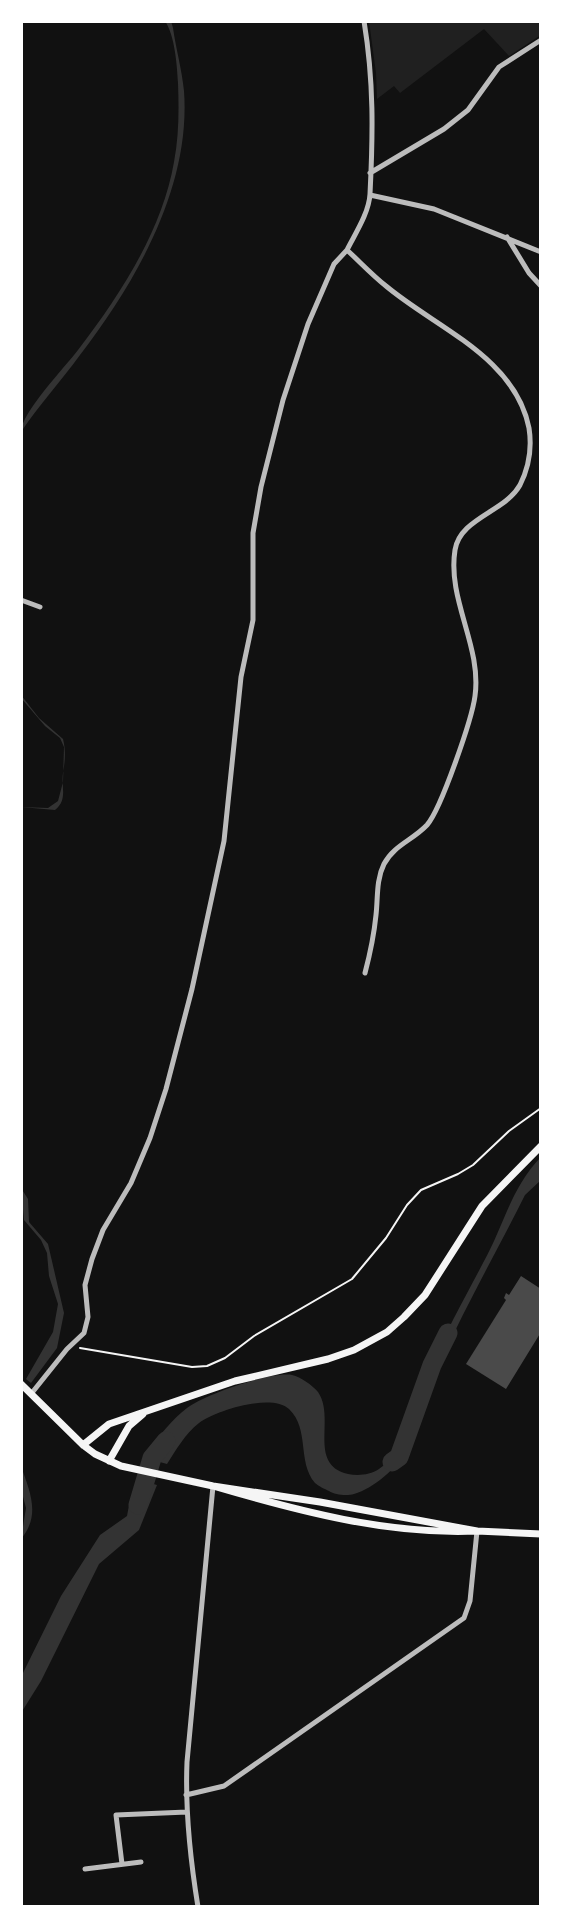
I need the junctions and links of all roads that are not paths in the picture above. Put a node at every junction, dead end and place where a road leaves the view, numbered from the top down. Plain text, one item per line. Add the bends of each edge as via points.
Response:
1 (364, 21) edge
2 (541, 40) edge
3 (370, 173) junction
4 (370, 195) junction
5 (507, 237) junction
6 (347, 250) junction
7 (541, 252) edge
8 (541, 286) edge
9 (21, 600) edge
10 (40, 607) dead end
11 (365, 973) dead end
12 (541, 1146) edge
13 (21, 1384) edge
14 (31, 1394) junction
15 (146, 1412) junction
16 (83, 1445) junction
17 (109, 1461) junction
18 (213, 1486) junction
19 (477, 1531) junction
20 (541, 1534) edge
21 (186, 1796) junction
22 (187, 1812) junction
23 (141, 1862) dead end
24 (122, 1864) junction
25 (85, 1869) dead end
26 (198, 1907) edge

1 - 3 street via 374,117
2 - 3 street via 499,67 468,110 443,130
3 - 4 street
4 - 5 street via 434,209
4 - 6 street
5 - 7 street
5 - 8 street
6 - 11 street via 386,286 499,371 516,394 531,442 519,485 506,501 458,536 454,571 474,655 475,699 441,799 428,823 390,853 383,866
6 - 14 street via 334,264 308,324 261,487 253,533 253,620 241,677 224,841 166,1089 131,1183 92,1259 85,1285 88,1317 84,1333
9 - 10 street
12 - 15 main road via 482,1206 425,1295 387,1332 328,1359 235,1381
13 - 14 main road
14 - 16 main road
15 - 16 main road via 109,1424
15 - 17 main road via 129,1426
16 - 17 main road
17 - 18 main road
18 - 19 main road
18 - 19 main road via 341,1518 436,1533
18 - 21 street
19 - 20 main road
19 - 21 street via 464,1618 224,1786
21 - 22 street
22 - 24 street via 116,1815
22 - 26 street
23 - 24 street
24 - 25 street

